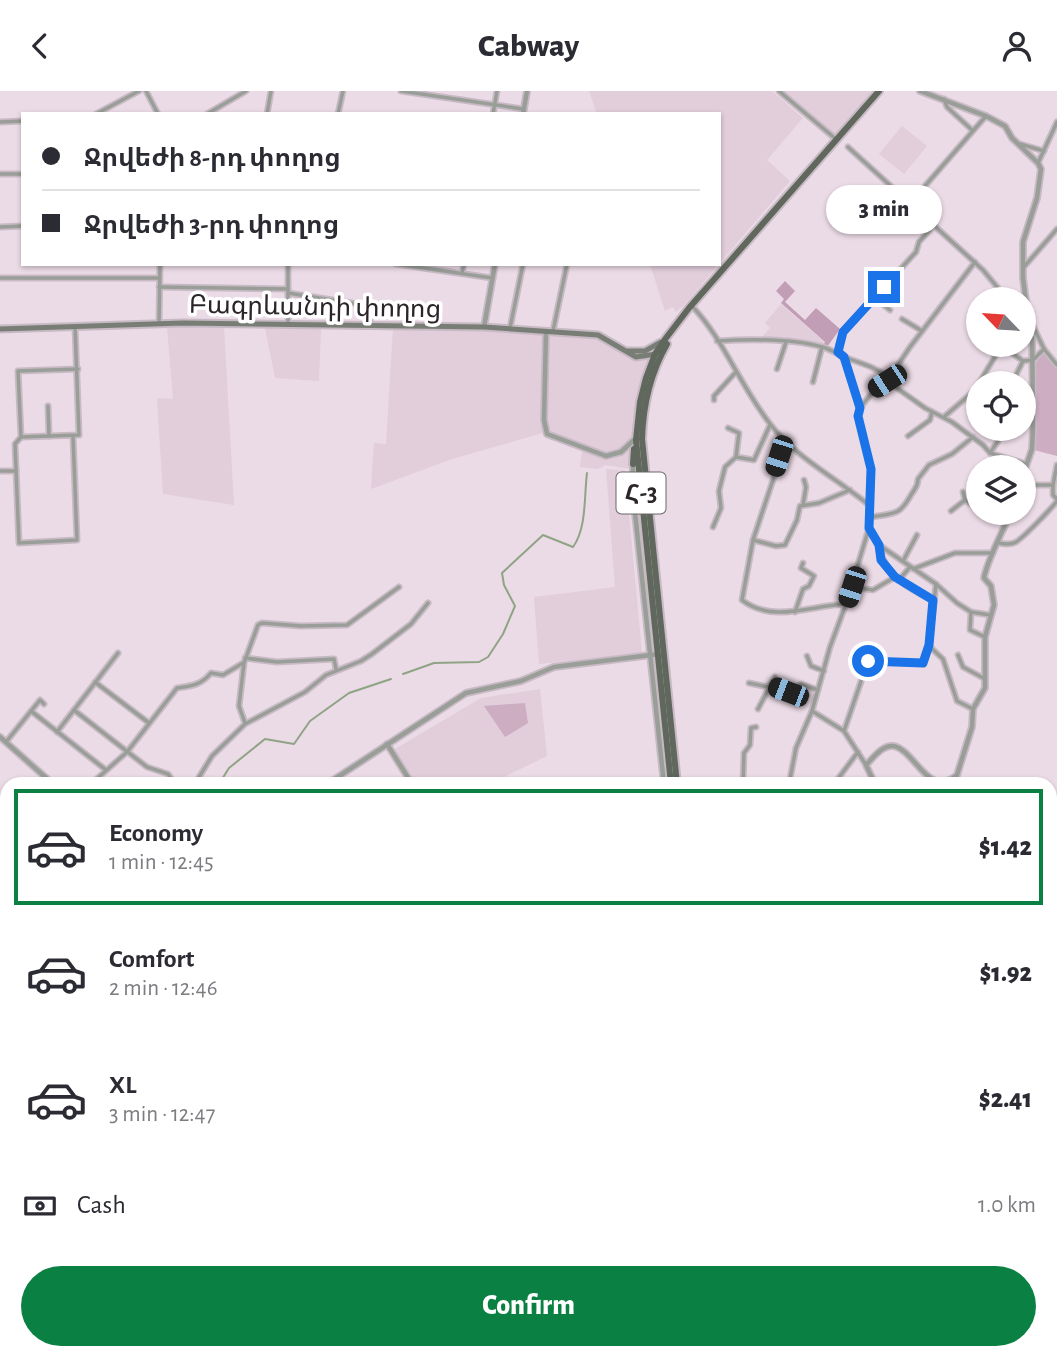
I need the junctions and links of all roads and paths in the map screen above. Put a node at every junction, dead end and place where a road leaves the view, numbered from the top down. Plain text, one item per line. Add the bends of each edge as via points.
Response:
1 (139, 91) edge
2 (146, 91) edge
3 (246, 91) edge
4 (271, 91) edge
5 (343, 91) edge
6 (401, 91) edge
7 (497, 91) edge
8 (527, 91) edge
9 (779, 91) edge
10 (881, 91) edge
11 (920, 91) edge
12 (944, 99) junction
13 (495, 104) junction
14 (100, 112) edge
15 (157, 112) edge
16 (210, 112) edge
17 (267, 112) edge
18 (338, 112) edge
19 (493, 112) edge
20 (524, 112) edge
21 (986, 116) junction
22 (21, 121) edge
23 (0, 122) edge
24 (1057, 122) edge
25 (972, 130) junction
26 (837, 141) junction
27 (1018, 143) junction
28 (848, 147) dead end
29 (1044, 151) junction
30 (1038, 163) junction
31 (0, 174) edge
32 (21, 174) edge
33 (911, 202) junction
34 (934, 225) junction
35 (21, 226) edge
36 (0, 227) edge
37 (1057, 229) edge
38 (975, 262) junction
39 (160, 266) edge
40 (288, 266) edge
41 (411, 266) edge
42 (464, 266) edge
43 (495, 266) edge
44 (523, 266) edge
45 (566, 266) edge
46 (1023, 268) junction
47 (462, 273) junction
48 (0, 278) edge
49 (159, 278) junction
50 (492, 278) junction
51 (997, 287) edge
52 (1025, 287) edge
53 (159, 288) junction
54 (288, 291) junction
55 (875, 297) junction
56 (693, 306) junction
57 (890, 310) dead end
58 (902, 319) dead end
59 (159, 323) junction
60 (288, 324) junction
61 (370, 326) junction
62 (75, 327) junction
63 (484, 327) junction
64 (510, 328) junction
65 (0, 329) edge
66 (550, 331) junction
67 (922, 331) junction
68 (1036, 332) edge
69 (666, 341) junction
70 (717, 341) junction
71 (786, 342) junction
72 (822, 347) junction
73 (1044, 349) junction
74 (624, 350) junction
75 (838, 352) junction
76 (659, 353) junction
77 (844, 357) junction
78 (1033, 357) edge
79 (1033, 360) junction
80 (1023, 361) junction
81 (1057, 365) edge
82 (78, 369) junction
83 (778, 369) dead end
84 (986, 371) edge
85 (1018, 371) edge
86 (736, 372) junction
87 (887, 381) junction
88 (813, 382) dead end
89 (966, 398) edge
90 (714, 400) dead end
91 (48, 406) dead end
92 (860, 408) junction
93 (932, 412) junction
94 (944, 417) junction
95 (640, 420) junction
96 (770, 425) junction
97 (728, 428) dead end
98 (966, 432) edge
99 (49, 436) junction
100 (73, 436) junction
101 (908, 436) dead end
102 (21, 437) junction
103 (636, 439) junction
104 (968, 441) edge
105 (977, 441) edge
106 (998, 441) edge
107 (786, 442) junction
108 (990, 453) junction
109 (997, 455) edge
110 (1030, 455) edge
111 (736, 457) junction
112 (633, 464) joint
113 (1057, 464) edge
114 (0, 471) edge
115 (16, 471) junction
116 (804, 480) dead end
117 (634, 482) junction
118 (1036, 485) edge
119 (1053, 485) junction
120 (850, 490) junction
121 (962, 492) dead end
122 (964, 500) joint
123 (1057, 500) edge
124 (803, 505) junction
125 (870, 506) junction
126 (951, 511) dead end
127 (643, 515) junction
128 (871, 517) junction
129 (1005, 525) edge
130 (713, 527) dead end
131 (869, 528) junction
132 (916, 535) dead end
133 (753, 540) junction
134 (999, 543) junction
135 (879, 545) junction
136 (993, 553) junction
137 (903, 561) junction
138 (803, 563) dead end
139 (912, 568) junction
140 (897, 579) junction
141 (936, 584) junction
142 (399, 586) dead end
143 (852, 587) junction
144 (933, 600) junction
145 (428, 603) dead end
146 (846, 604) junction
147 (796, 612) junction
148 (971, 612) junction
149 (992, 616) junction
150 (985, 637) junction
151 (929, 645) junction
152 (118, 653) dead end
153 (661, 654) junction
154 (852, 655) dead end
155 (958, 655) dead end
156 (650, 656) junction
157 (807, 656) dead end
158 (244, 660) junction
159 (870, 660) junction
160 (336, 670) junction
161 (824, 671) junction
162 (775, 677) dead end
163 (985, 680) junction
164 (95, 682) junction
165 (749, 683) dead end
166 (769, 686) junction
167 (818, 690) junction
168 (44, 704) dead end
169 (758, 709) dead end
170 (973, 709) junction
171 (74, 710) junction
172 (31, 711) junction
173 (812, 711) junction
174 (149, 724) junction
175 (246, 724) junction
176 (756, 727) dead end
177 (844, 731) junction
178 (57, 732) junction
179 (0, 737) edge
180 (6, 742) junction
181 (387, 744) junction
182 (127, 752) junction
183 (858, 752) junction
184 (866, 765) junction
185 (106, 770) junction
186 (45, 777) edge
187 (98, 777) edge
188 (170, 777) edge
189 (199, 777) edge
190 (338, 777) edge
191 (408, 777) edge
192 (663, 777) edge
193 (670, 777) edge
194 (676, 777) edge
195 (743, 777) edge
196 (790, 777) edge
197 (839, 777) edge
198 (872, 777) edge
199 (928, 777) edge
200 (955, 777) edge

1 - 14 street
2 - 15 street
3 - 16 street
4 - 17 street
5 - 18 street
6 - 13 street
7 - 13 street
8 - 20 street
9 - 26 street
10 - 26 main road, Հ-3
11 - 12 street
12 - 21 street
12 - 25 street
13 - 19 street
13 - 20 street
21 - 25 street
21 - 27 street via 1005,126
22 - 23 street
24 - 29 street
25 - 33 street
26 - 56 main road, Հ-3
27 - 29 street
27 - 30 street
28 - 33 street
29 - 30 street
30 - 46 street via 1037,198 1024,242
31 - 32 street
33 - 34 street
34 - 38 street
34 - 55 street
35 - 36 street
37 - 46 street
38 - 51 street
38 - 67 street
39 - 49 street
40 - 54 street
41 - 47 street
42 - 47 street
43 - 50 street
44 - 64 street
45 - 66 street
46 - 52 street
47 - 50 street
48 - 49 street
49 - 53 street
50 - 63 street
53 - 54 street
53 - 59 street
54 - 60 street
54 - 61 street via 370,306
55 - 57 street
55 - 75 street via 843,332
56 - 69 main road, Հ-3
56 - 70 street
58 - 67 street
59 - 60 main road, Բագրևանդի փողոց
59 - 62 main road, Բագրևանդի փողոց
60 - 61 main road, Բագրևանդի փողոց
61 - 63 main road, Բագրևանդի փողոց
62 - 65 main road, Բագրևանդի փողոց
62 - 82 street
63 - 64 main road, Բագրևանդի փողոց
64 - 66 main road, Բագրևանդի փողոց
66 - 74 main road, Բագրևանդի փողոց via 598,335
66 - 103 street via 547,433 606,456 621,452
67 - 87 street
68 - 73 street
69 - 74 main road via 637,353
69 - 76 main road, Հ-3
70 - 71 street
70 - 86 street
71 - 72 street
71 - 83 street
72 - 75 street
72 - 88 street
73 - 79 street
73 - 81 street
74 - 76 main road, Բագրևանդի փողոց via 636,357
75 - 77 street
76 - 95 main road, Հ-3 via 646,378
77 - 87 street via 871,365
77 - 92 street
78 - 79 street
79 - 80 street
79 - 110 street
80 - 84 street via 1006,349 999,350
80 - 85 street
82 - 100 street via 79,435
82 - 102 street via 18,371
86 - 90 street
86 - 96 street
87 - 92 street
87 - 93 street
89 - 94 street
91 - 99 street
92 - 125 street via 871,469
93 - 94 street
93 - 101 street via 930,420
94 - 98 street
95 - 103 main road, Հ-3
95 - 153 main road, Հ-3
96 - 107 street
96 - 111 street via 754,460
97 - 111 street via 739,433
99 - 100 street
99 - 102 street
100 - 115 street via 77,540 19,543
102 - 115 street via 15,444
103 - 112 main road
103 - 127 main road, Հ-3
104 - 128 street via 929,465 908,504 898,512
105 - 108 street
106 - 108 street
107 - 120 street
107 - 133 street
108 - 109 street
111 - 130 street via 725,467 719,491 721,508
112 - 117 street
113 - 119 street
114 - 115 street
116 - 124 street
117 - 127 street
117 - 156 street
118 - 119 street
119 - 123 street
120 - 124 street
120 - 125 street
121 - 122 street
122 - 126 street
123 - 134 street via 1016,543
124 - 133 street via 785,545
125 - 128 street
127 - 153 main road, Հ-3
128 - 131 street
129 - 134 street
131 - 135 street
131 - 143 street
132 - 137 street
133 - 147 street via 742,600 762,610
134 - 136 street
135 - 137 street
135 - 140 street via 881,560
136 - 139 street via 955,553
136 - 149 street via 984,578 991,586
137 - 139 street
138 - 147 street via 801,568 814,576 803,589
139 - 140 street
139 - 141 street
140 - 143 street via 873,590
140 - 144 street
141 - 144 street
141 - 148 street
142 - 158 street via 347,625 262,623
143 - 146 street
144 - 151 street
145 - 160 street via 411,624 373,653
146 - 147 street
146 - 161 street
148 - 149 street
148 - 150 street via 970,630
149 - 150 street
150 - 163 street
151 - 159 street via 923,663
151 - 170 street via 943,659 957,701
152 - 164 street
153 - 156 street
153 - 193 main road, Հ-3
153 - 194 main road, Հ-3
154 - 159 street
155 - 163 street via 962,667
156 - 181 street via 554,667 521,681 466,693
156 - 192 street
157 - 161 street via 811,666
158 - 160 street via 334,659
158 - 174 street via 223,675 211,673 195,686 177,688
158 - 175 street via 239,706
159 - 177 street
160 - 175 street
161 - 167 street
162 - 166 street
163 - 170 street
164 - 171 street
164 - 174 street
165 - 166 street
166 - 167 street via 788,692 801,684
166 - 169 street
167 - 173 street
168 - 172 street via 40,700
170 - 200 street via 972,727
171 - 178 street
171 - 182 street
172 - 178 street
172 - 180 street
173 - 177 street
173 - 196 street via 796,748
174 - 182 street
175 - 189 street via 216,751
176 - 195 street via 751,728 750,745 744,753
177 - 183 street
178 - 185 street
179 - 180 street
180 - 186 street
181 - 190 street
181 - 191 street
182 - 185 street
182 - 188 street
183 - 184 street
183 - 197 street
184 - 198 street
184 - 199 street via 881,749 894,746
185 - 187 street

